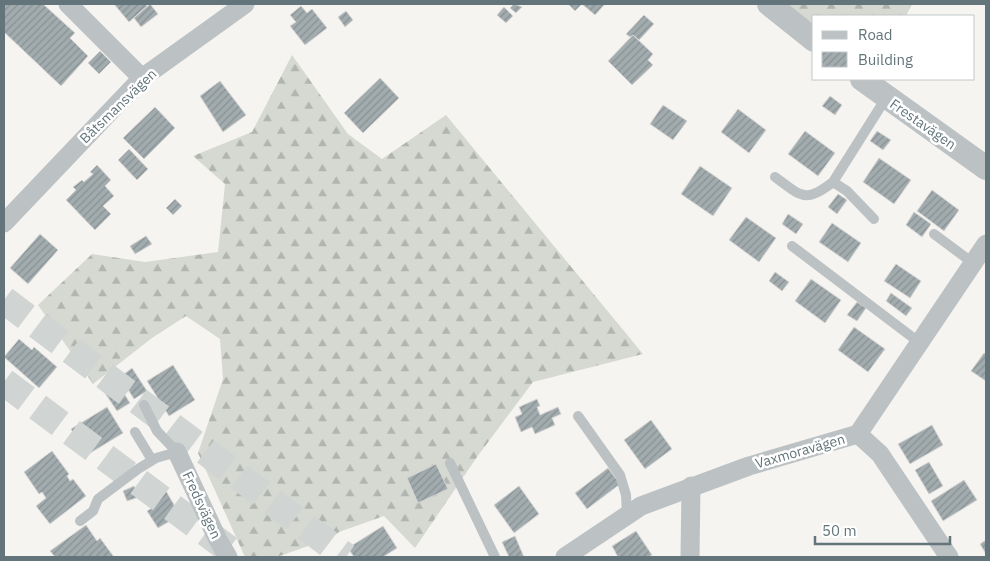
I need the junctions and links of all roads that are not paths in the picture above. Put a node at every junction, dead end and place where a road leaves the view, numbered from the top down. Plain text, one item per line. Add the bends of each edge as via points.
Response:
1 (68, 4) edge
2 (245, 4) edge
3 (769, 4) edge
4 (812, 38) edge
5 (142, 78) junction
6 (863, 80) edge
7 (886, 98) junction
8 (986, 168) edge
9 (776, 177) dead end
10 (833, 182) junction
11 (874, 219) dead end
12 (4, 223) edge
13 (934, 234) dead end
14 (986, 244) edge
15 (792, 246) dead end
16 (974, 263) junction
17 (920, 343) junction
18 (144, 405) dead end
19 (578, 416) dead end
20 (135, 432) dead end
21 (858, 434) junction
22 (177, 452) junction
23 (152, 460) junction
24 (450, 463) dead end
25 (692, 486) junction
26 (627, 515) junction
27 (80, 521) dead end
28 (228, 557) edge
29 (495, 557) edge
30 (565, 557) edge
31 (690, 557) edge
32 (948, 557) edge

1 - 5 street
2 - 5 street, Båtsmansvägen
3 - 4 street
5 - 12 street, Båtsmansvägen
6 - 7 street, Frestavägen
7 - 8 street, Frestavägen
7 - 10 lane
9 - 10 lane via 799,195 818,194
10 - 11 lane via 847,191
13 - 16 lane
14 - 16 street, Vaxmoravägen
15 - 17 lane
16 - 17 street, Vaxmoravägen
17 - 21 street, Vaxmoravägen
18 - 22 lane via 157,431
19 - 26 lane via 622,480
20 - 23 lane
21 - 25 street, Vaxmoravägen
21 - 32 street via 880,454
22 - 23 lane
22 - 28 street, Fredsvägen
23 - 27 lane via 98,499 92,511
24 - 29 lane
25 - 26 street, Vaxmoravägen via 641,506
25 - 31 street
26 - 30 street, Vaxmoravägen

